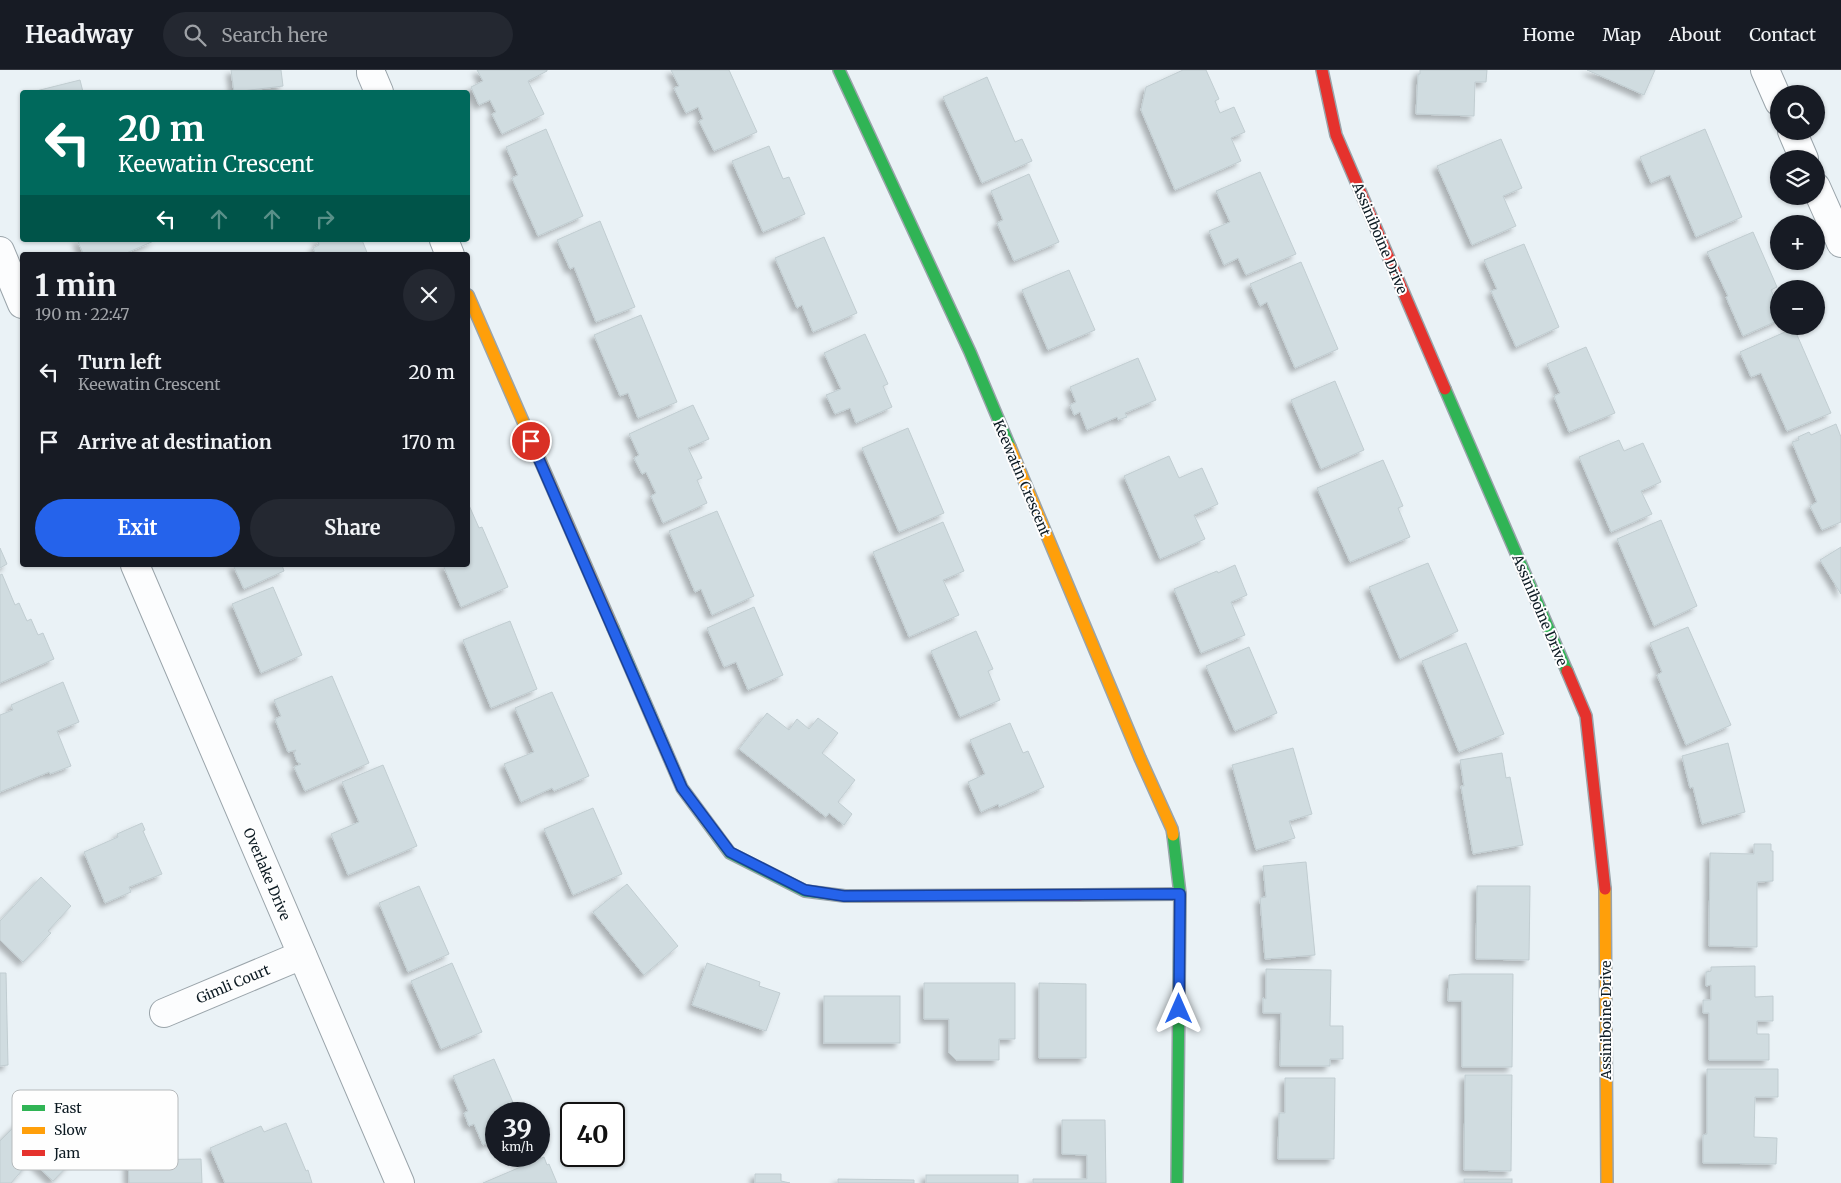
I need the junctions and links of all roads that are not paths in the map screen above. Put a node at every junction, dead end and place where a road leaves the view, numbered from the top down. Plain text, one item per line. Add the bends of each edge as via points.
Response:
1 (371, 70) edge
2 (839, 70) edge
3 (1322, 70) edge
4 (1765, 70) edge
5 (1772, 85) edge
6 (378, 90) edge
7 (1824, 205) edge
8 (1841, 243) edge
9 (0, 251) edge
10 (20, 299) edge
11 (470, 300) edge
12 (136, 567) edge
13 (1180, 894) junction
14 (302, 955) junction
15 (164, 1014) dead end
16 (400, 1183) edge
17 (1177, 1183) edge
18 (1607, 1183) edge

1 - 6 street
2 - 13 street, Keewatin Crescent via 970,352 1172,829
3 - 18 street, Assiniboine Drive via 1336,135 1586,716 1605,881
4 - 5 street
7 - 8 street
9 - 10 street
11 - 13 street via 682,788 730,852 805,890 844,896
12 - 14 street, Overlake Drive
13 - 17 street, Keewatin Crescent
14 - 15 street, Gimli Court
14 - 16 street, Overlake Drive

